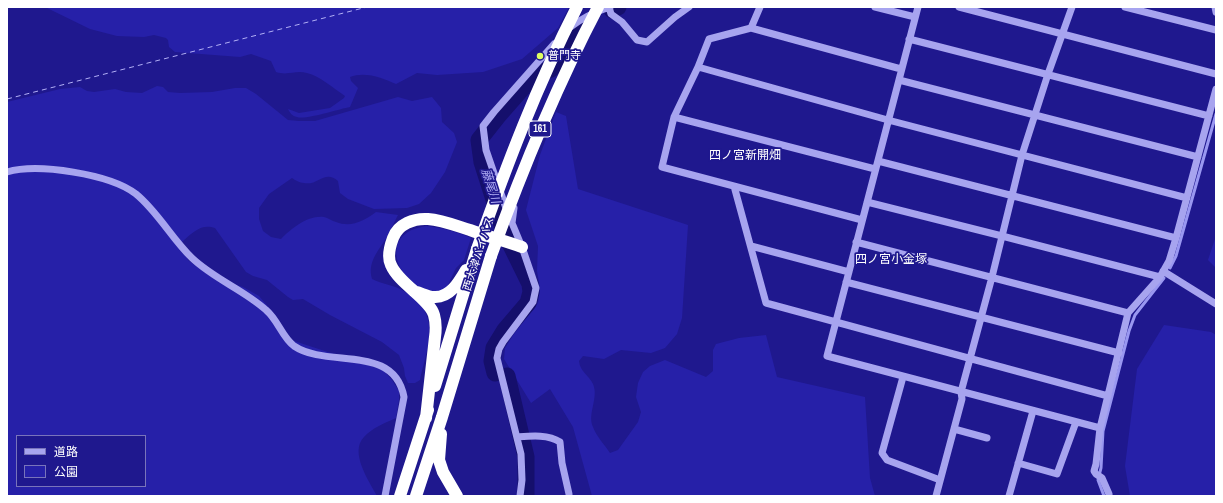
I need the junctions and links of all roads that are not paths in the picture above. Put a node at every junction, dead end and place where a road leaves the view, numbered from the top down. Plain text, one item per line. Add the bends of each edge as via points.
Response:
1 (577, 7) edge
2 (609, 7) edge
3 (689, 7) edge
4 (760, 7) edge
5 (875, 7) edge
6 (918, 7) edge
7 (959, 7) edge
8 (1072, 7) edge
9 (1125, 7) edge
10 (1215, 7) edge
11 (597, 9) edge
12 (1216, 12) edge
13 (915, 18) junction
14 (751, 28) junction
15 (1216, 30) edge
16 (1063, 34) junction
17 (909, 39) junction
18 (698, 67) junction
19 (901, 69) junction
20 (1048, 74) junction
21 (1216, 74) edge
22 (899, 80) junction
23 (1216, 89) edge
24 (1034, 114) junction
25 (1209, 116) junction
26 (674, 117) junction
27 (888, 120) junction
28 (1022, 155) junction
29 (1198, 157) junction
30 (878, 161) junction
31 (875, 169) junction
32 (7, 172) edge
33 (734, 186) junction
34 (1012, 196) junction
35 (1187, 198) junction
36 (867, 202) junction
37 (862, 220) junction
38 (512, 223) junction
39 (1002, 236) junction
40 (1176, 238) junction
41 (856, 242) junction
42 (751, 246) junction
43 (520, 247) junction
44 (477, 249) junction
45 (849, 272) junction
46 (1161, 274) junction
47 (992, 277) junction
48 (846, 282) junction
49 (414, 291) junction
50 (1216, 304) edge
51 (1128, 313) junction
52 (981, 318) junction
53 (835, 322) junction
54 (1119, 354) junction
55 (971, 359) junction
56 (903, 377) junction
57 (961, 392) junction
58 (1108, 396) junction
59 (1033, 411) junction
60 (442, 417) junction
61 (426, 418) junction
62 (1076, 422) junction
63 (1100, 428) junction
64 (954, 429) junction
65 (520, 437) junction
66 (987, 438) dead end
67 (1018, 463) junction
68 (940, 480) junction
69 (569, 494) dead end
70 (1109, 494) dead end
71 (385, 496) edge
72 (400, 496) edge
73 (416, 496) edge
74 (457, 496) edge
75 (520, 496) edge
76 (936, 496) edge
77 (1009, 496) edge

1 - 44 highway, 西大津バイパス / 161, bridge via 520,132
2 - 3 street via 611,14 622,22 636,40 647,42
2 - 11 street
4 - 14 street
5 - 13 street
6 - 13 street
7 - 16 street
8 - 16 street
9 - 15 street
10 - 12 street
11 - 38 street via 545,121 513,210
11 - 38 street via 561,34 552,48 483,126 486,150
11 - 60 highway, 西大津バイパス / 161, bridge via 535,138 491,256
13 - 17 street
14 - 18 street via 709,39
14 - 19 street
16 - 20 street
16 - 21 street
17 - 19 street
17 - 20 street
18 - 26 street
18 - 27 street
19 - 22 street
20 - 24 street
20 - 25 street
22 - 24 street
22 - 27 street
23 - 25 street
24 - 28 street
24 - 29 street
25 - 29 street
26 - 31 street
26 - 33 street via 662,167
27 - 28 street
27 - 30 street
28 - 34 street
28 - 35 street
29 - 35 street
30 - 31 street
30 - 34 street
31 - 36 street
32 - 71 street via 44,169 76,173 119,184 145,203 191,258 267,311 294,346 315,354 371,362 389,370 397,377 404,397
33 - 37 street
33 - 42 street
34 - 39 street
34 - 40 street
35 - 40 street
36 - 37 street
36 - 39 street
37 - 41 street
38 - 43 street
39 - 46 street
39 - 47 street
40 - 46 street via 1169,261
41 - 45 street
41 - 47 street
42 - 45 street
42 - 53 street via 766,303
43 - 49 highway via 428,219 410,221 399,227 394,234 389,258 400,278
43 - 65 street via 536,288 533,302 499,349 497,358
44 - 49 highway via 459,282 445,295 434,297
44 - 61 highway, 西大津バイパス / 161
45 - 48 street
46 - 50 street
46 - 51 street
47 - 51 street
47 - 52 street
48 - 52 street
48 - 53 street
49 - 61 highway via 434,314 436,327
51 - 54 street
52 - 54 street
52 - 55 street
53 - 55 street
53 - 56 street via 826,356
54 - 58 street
55 - 57 street
55 - 58 street
56 - 57 street
56 - 68 street via 882,453 887,460
57 - 59 street
57 - 64 street via 962,399
58 - 63 street
59 - 62 street
59 - 67 street
60 - 73 highway, 西大津バイパス / 161
60 - 74 highway via 439,460
61 - 72 highway, 西大津バイパス / 161
62 - 63 street
62 - 67 street via 1057,474
63 - 70 street via 1094,471
64 - 66 street
64 - 68 street
65 - 69 street via 535,436 560,442
65 - 75 street
67 - 77 street
68 - 76 street

